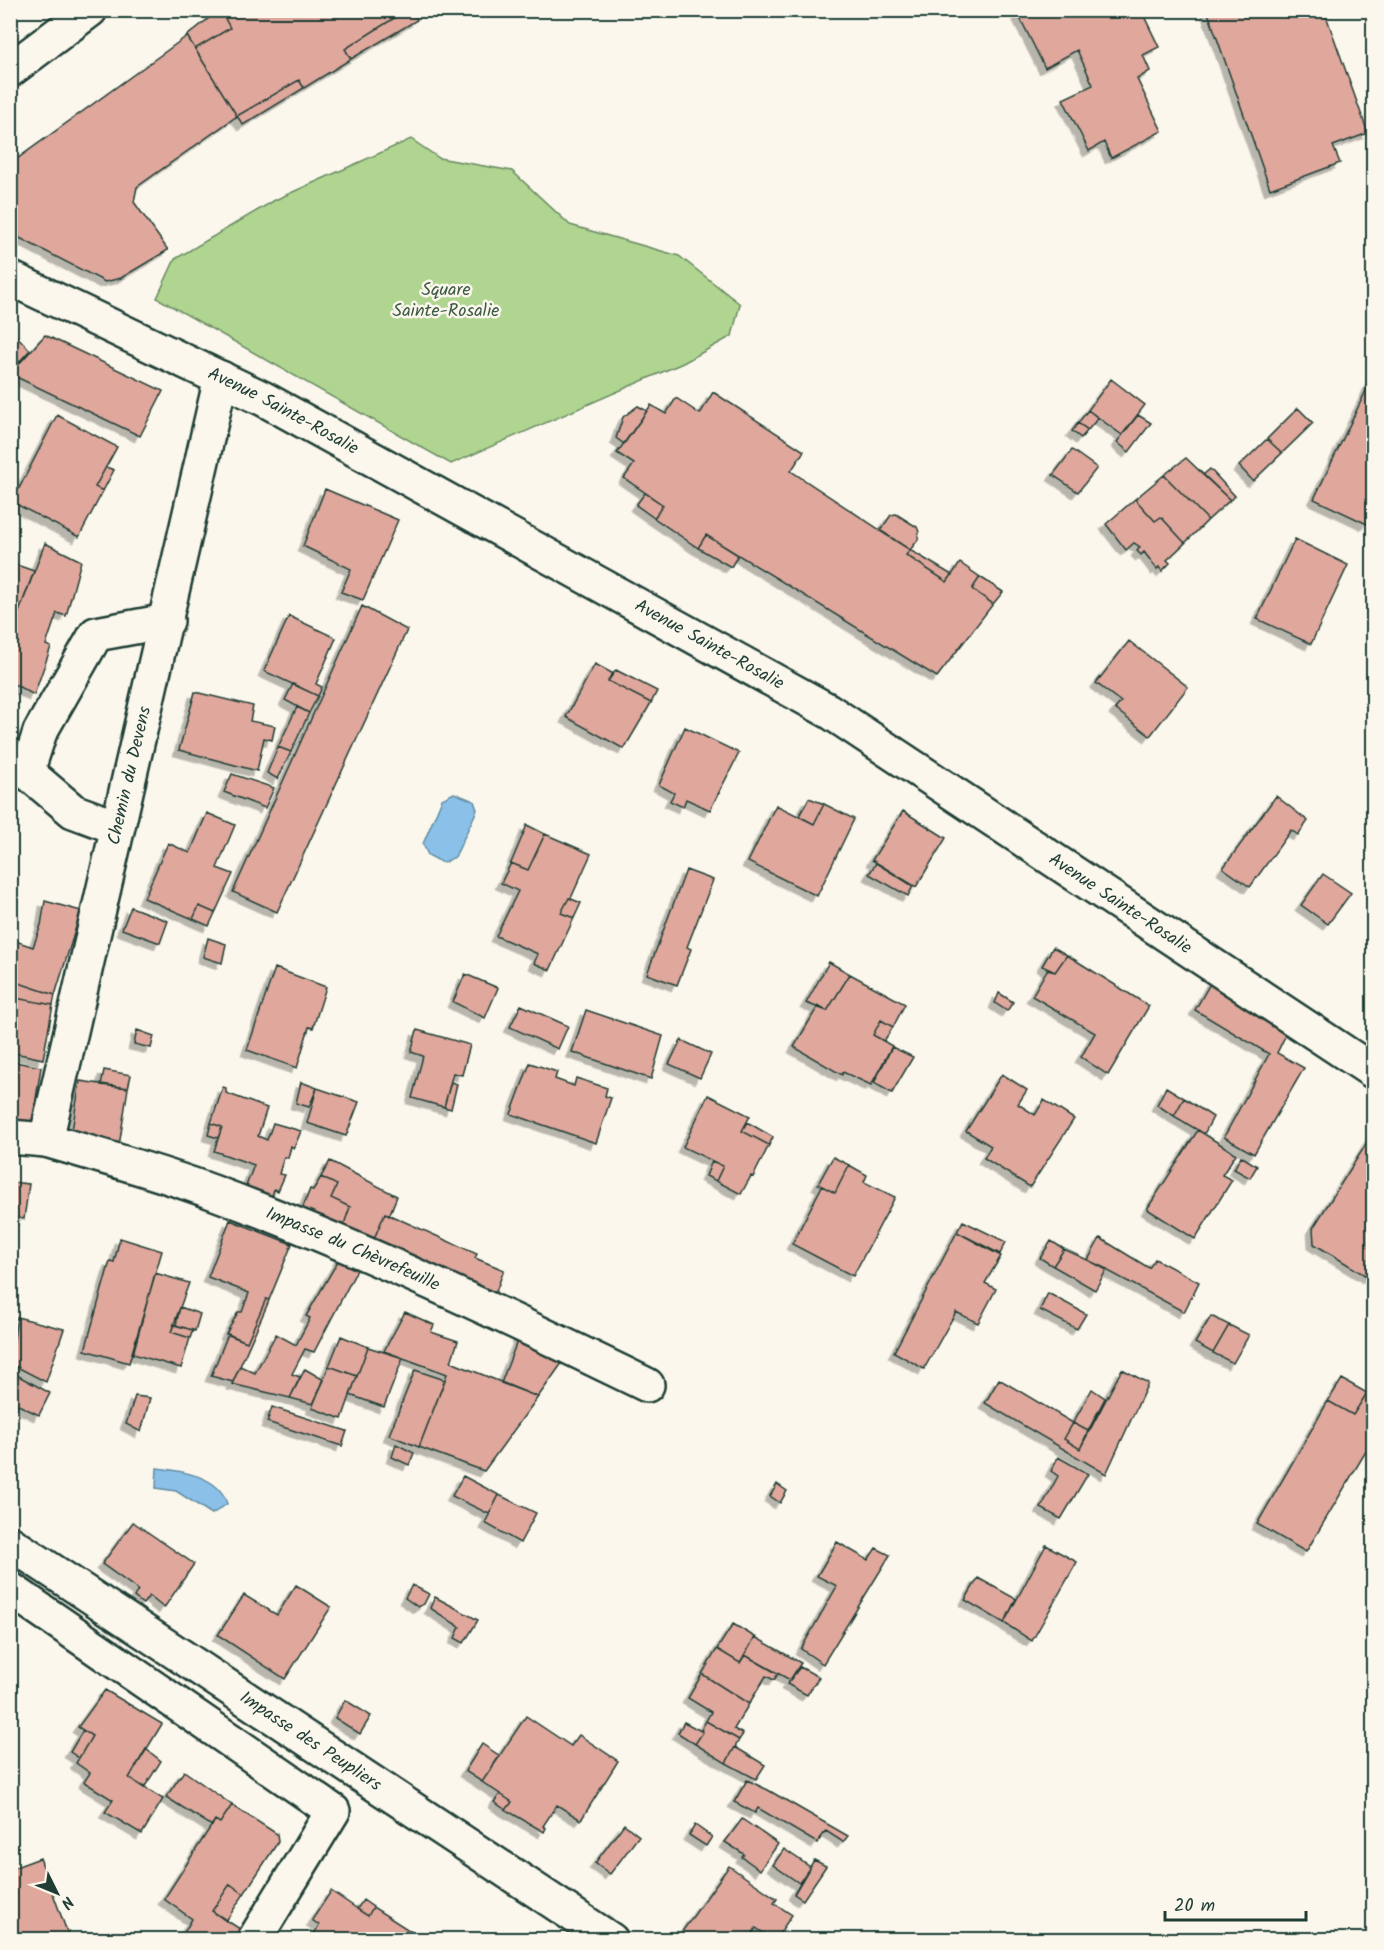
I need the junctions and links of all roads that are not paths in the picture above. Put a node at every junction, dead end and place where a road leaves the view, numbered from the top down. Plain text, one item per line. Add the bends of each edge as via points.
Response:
1 (90, 10) edge
2 (10, 70) edge
3 (10, 278) edge
4 (221, 378) junction
5 (167, 621) junction
6 (116, 828) junction
7 (1374, 1072) edge
8 (10, 1137) edge
9 (46, 1140) junction
10 (647, 1385) dead end
11 (10, 1543) edge
12 (10, 1589) edge
13 (254, 1940) edge
14 (611, 1940) edge

1 - 2 street
3 - 4 street, Avenue Sainte-Rosalie
4 - 5 street, Chemin du Devens
4 - 7 street, Avenue Sainte-Rosalie via 829,711
5 - 6 street, Chemin du Devens
5 - 6 street via 96,634 40,732 27,772 73,811
6 - 9 street, Chemin du Devens
8 - 9 street
9 - 10 street, Impasse du Chèvrefeuille via 214,1192 345,1245 525,1325
11 - 14 street, Impasse des Peupliers
12 - 13 street via 333,1811

